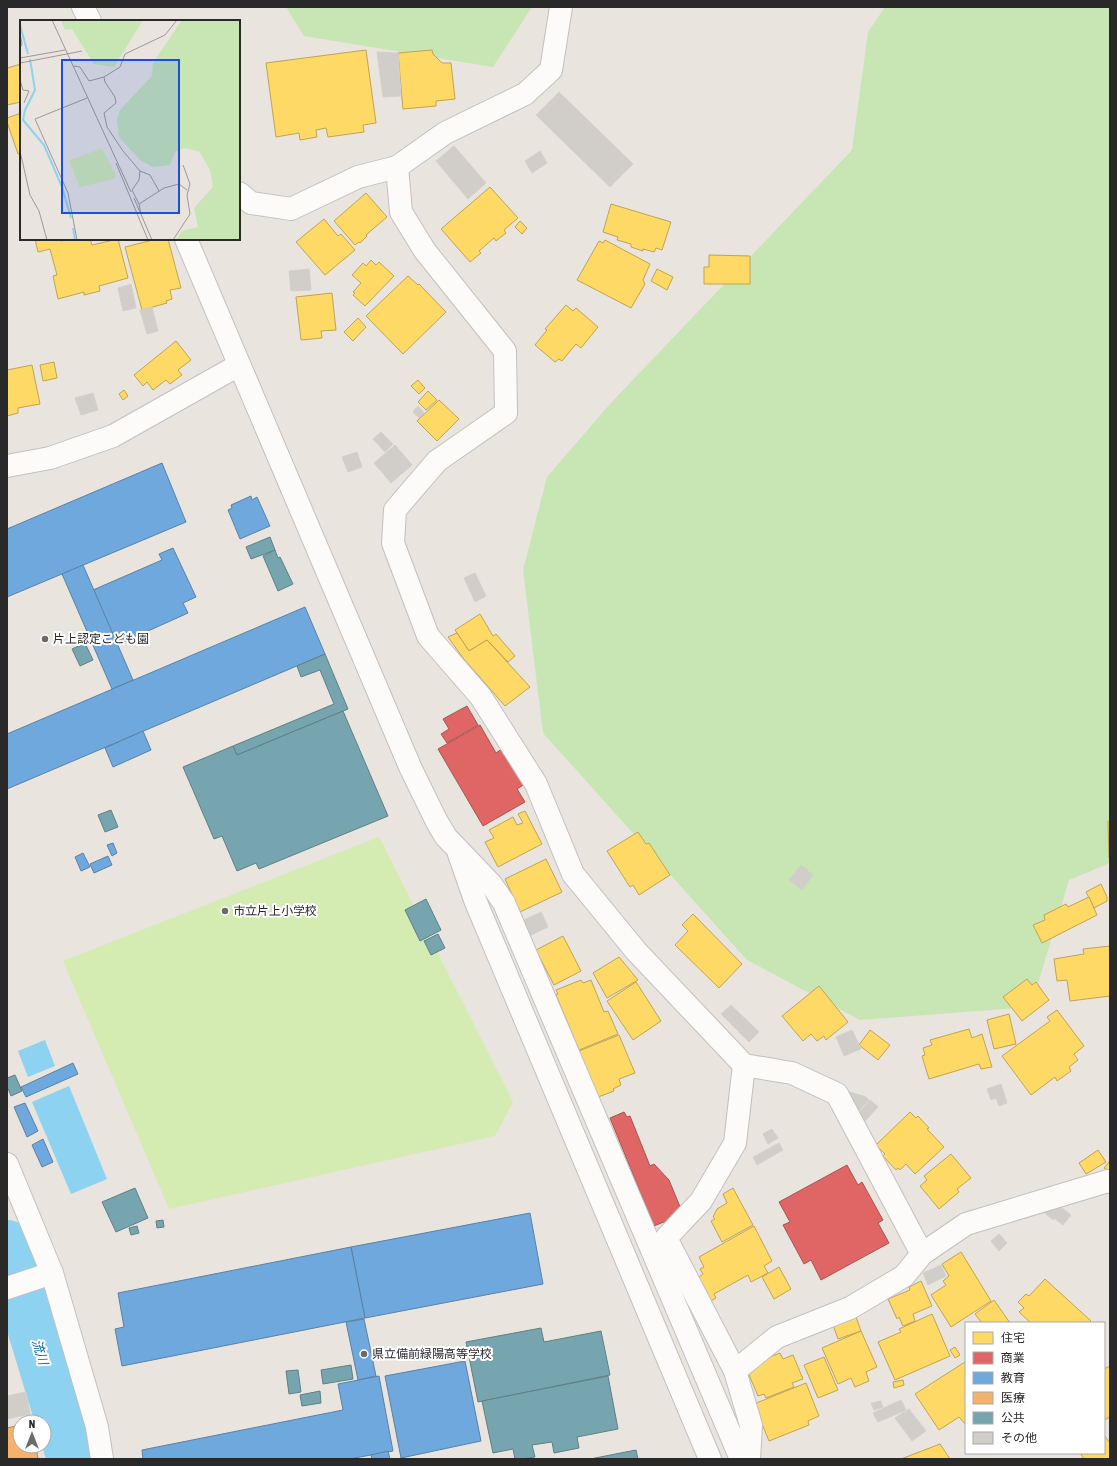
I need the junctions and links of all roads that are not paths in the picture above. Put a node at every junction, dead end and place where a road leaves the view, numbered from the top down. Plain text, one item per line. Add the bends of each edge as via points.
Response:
1 (83, 7) edge
2 (561, 7) edge
3 (90, 20) edge
4 (397, 167) junction
5 (240, 194) edge
6 (186, 240) edge
7 (239, 365) junction
8 (7, 466) edge
9 (458, 851) junction
10 (744, 1065) junction
11 (7, 1164) edge
12 (1110, 1182) edge
13 (656, 1236) junction
14 (922, 1254) junction
15 (52, 1273) junction
16 (7, 1288) edge
17 (735, 1371) junction
18 (102, 1459) edge
19 (710, 1459) edge
20 (741, 1459) edge
21 (749, 1459) edge

1 - 3 street
2 - 4 street via 551,70 525,94 444,133
4 - 5 street via 358,177 292,209 251,203
4 - 10 street via 405,219 424,251 505,351 506,413 437,460 395,510 393,544 428,636 481,697 536,784 573,874 636,951
6 - 7 street
7 - 8 street via 113,436 50,458
7 - 9 street via 412,769 437,822
9 - 13 street via 491,884 504,903
9 - 19 street via 474,900
10 - 13 street via 735,1143 701,1201
10 - 14 street via 792,1073 837,1094
11 - 15 street
12 - 14 street via 966,1224
13 - 17 street
13 - 20 street
14 - 17 street via 904,1276 850,1308 777,1337
15 - 16 street
15 - 18 street via 96,1427
17 - 21 street via 751,1425

